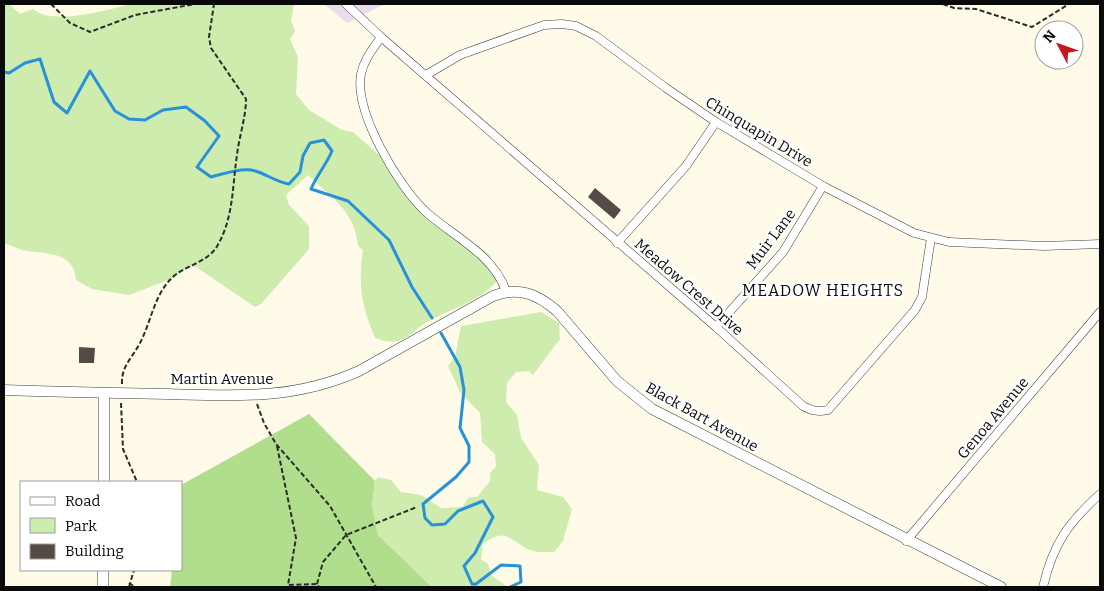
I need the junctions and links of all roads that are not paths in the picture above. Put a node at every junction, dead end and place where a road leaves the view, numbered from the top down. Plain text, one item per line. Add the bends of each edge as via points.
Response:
1 (346, 4) edge
2 (381, 37) junction
3 (426, 75) junction
4 (716, 122) junction
5 (823, 186) junction
6 (931, 238) junction
7 (617, 243) junction
8 (1100, 244) edge
9 (506, 291) junction
10 (1100, 312) edge
11 (716, 327) junction
12 (4, 390) edge
13 (104, 393) junction
14 (104, 481) edge
15 (1100, 494) edge
16 (906, 541) junction
17 (103, 571) edge
18 (103, 587) edge
19 (1000, 587) edge
20 (1043, 587) edge

1 - 2 street, Meadow Crest Drive
2 - 3 street, Meadow Crest Drive
2 - 9 street via 361,74 361,98 368,121 396,174 416,202 488,261 502,278
3 - 4 street, Chinquapin Drive via 460,55 544,25 576,26 596,36
3 - 7 street, Meadow Crest Drive
4 - 5 street, Chinquapin Drive
4 - 7 street via 686,166
5 - 6 street, Chinquapin Drive via 894,224
5 - 11 street, Muir Lane via 783,252
6 - 8 street, Chinquapin Drive via 949,242 1044,246
6 - 11 street, Meadow Crest Drive via 922,297 915,310 828,410 819,412 803,406
7 - 11 street, Meadow Crest Drive
9 - 13 street, Martin Avenue via 476,304 380,360 338,380 297,392 254,396
9 - 16 street, Black Bart Avenue via 524,291 547,302 574,328 617,381 652,409
10 - 16 street, Genoa Avenue
12 - 13 street, Martin Avenue
13 - 14 street
15 - 20 street via 1075,516 1058,543
16 - 19 street, Black Bart Avenue
17 - 18 street

